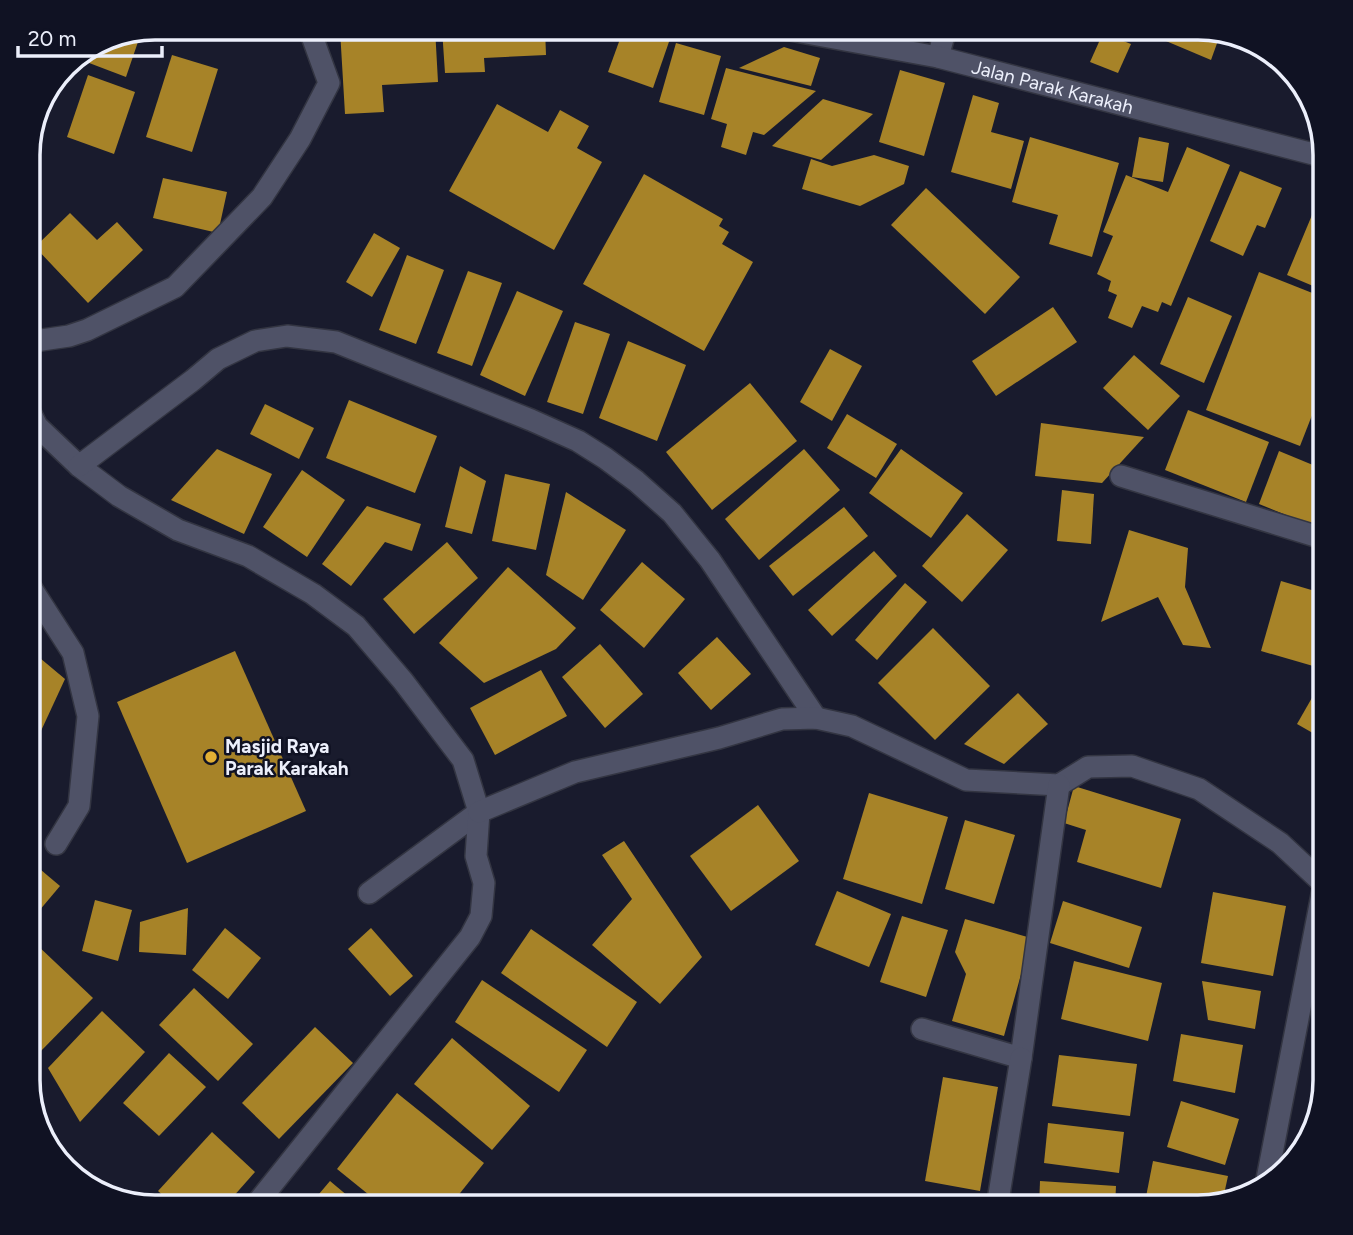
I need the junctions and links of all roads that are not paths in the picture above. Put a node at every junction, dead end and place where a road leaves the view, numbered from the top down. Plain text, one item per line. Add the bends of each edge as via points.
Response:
1 (313, 40) edge
2 (845, 40) edge
3 (943, 40) edge
4 (938, 57) junction
5 (1313, 154) edge
6 (40, 341) edge
7 (40, 429) edge
8 (79, 466) junction
9 (1121, 476) dead end
10 (1313, 535) edge
11 (40, 602) edge
12 (816, 718) junction
13 (1059, 785) junction
14 (479, 812) junction
15 (56, 844) dead end
16 (1313, 874) edge
17 (369, 893) dead end
18 (1313, 946) edge
19 (922, 1029) dead end
20 (1021, 1058) junction
21 (1269, 1169) edge
22 (264, 1195) edge
23 (999, 1195) edge

1 - 6 street via 329,83 262,197 175,287 87,330
2 - 4 street, Jalan Parak Karakah
3 - 4 street
4 - 5 street, Jalan Parak Karakah
7 - 8 street
8 - 12 street via 218,359 255,341 287,336 336,342 566,436 636,481 672,513 710,560
8 - 14 street via 177,530 248,556 356,626 463,760
9 - 10 street
11 - 15 street via 73,653 88,716 79,806
12 - 13 street via 852,726 967,780
12 - 14 street via 782,719 575,772
13 - 16 street via 1088,766 1132,766 1199,789 1280,843
13 - 20 street
14 - 17 street
14 - 22 street via 476,856 484,883 481,916 470,937
18 - 21 street
19 - 20 street
20 - 23 street

